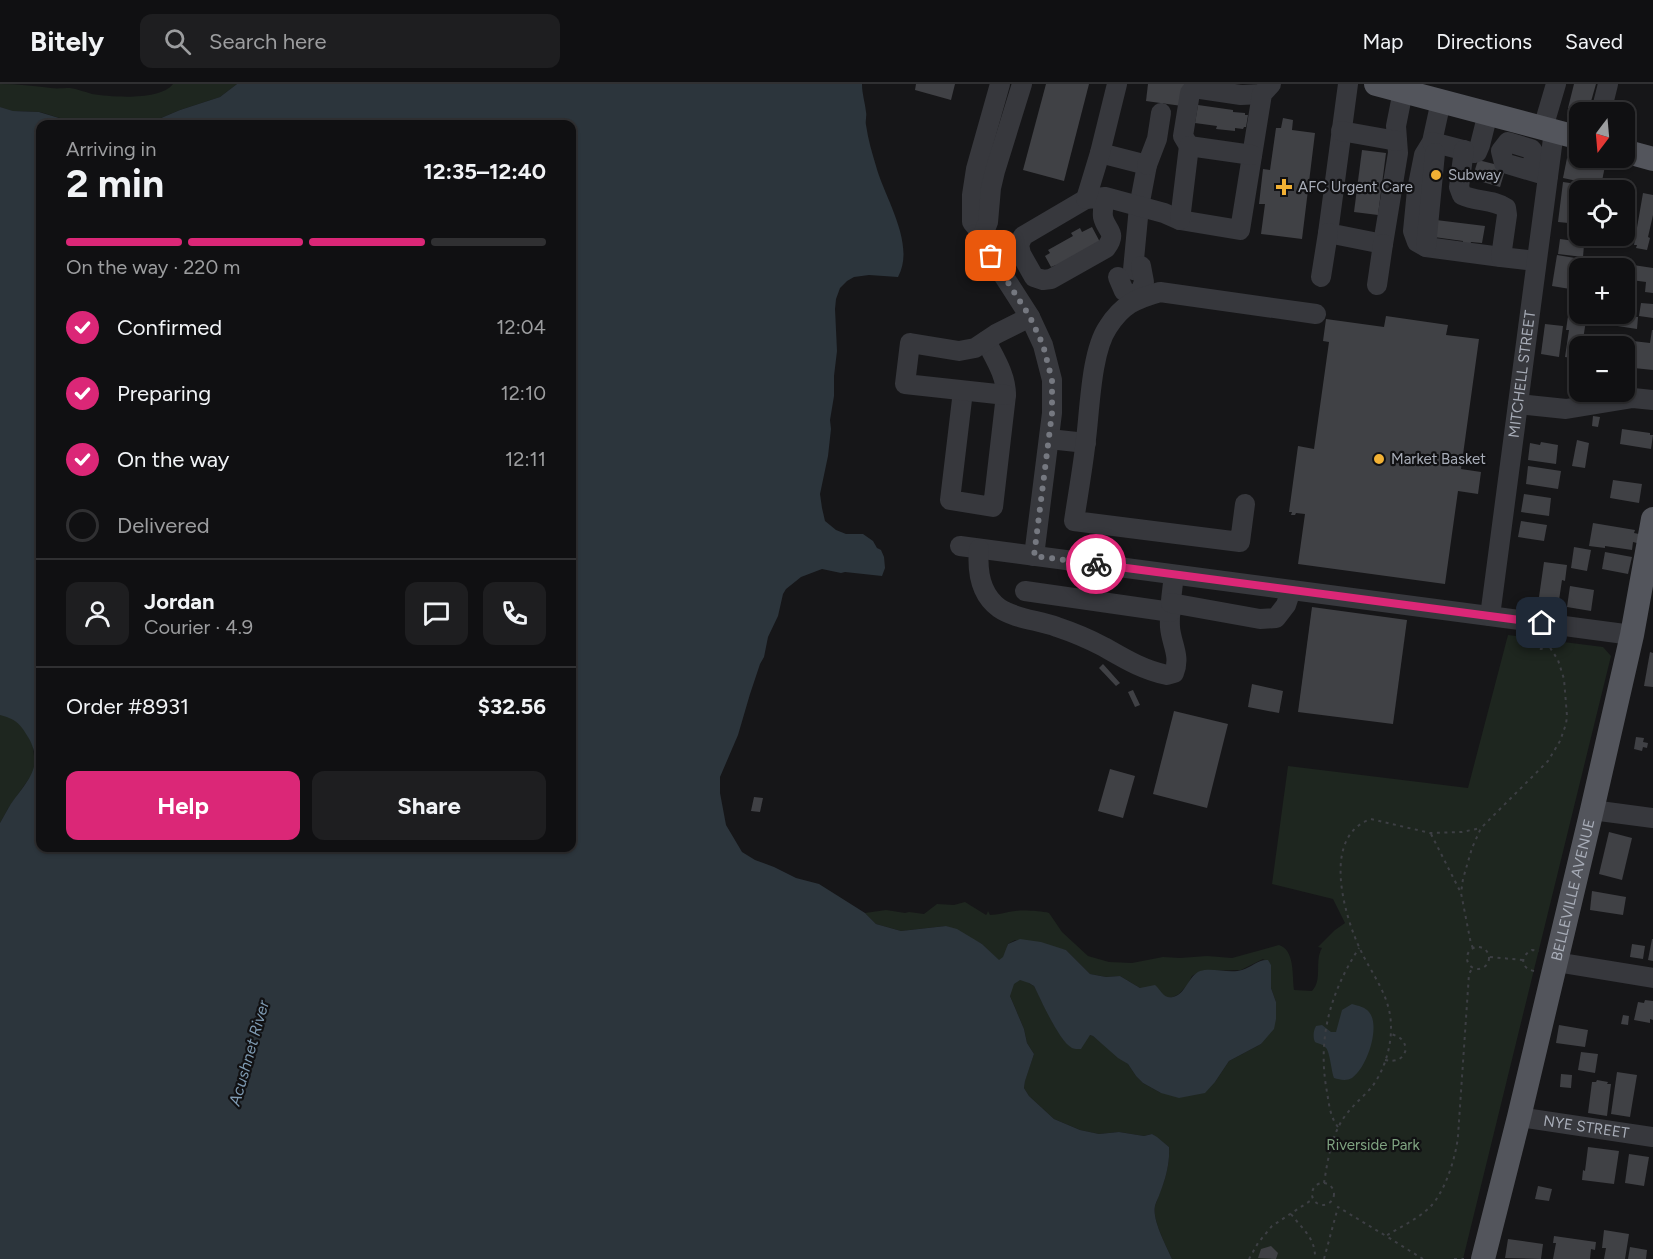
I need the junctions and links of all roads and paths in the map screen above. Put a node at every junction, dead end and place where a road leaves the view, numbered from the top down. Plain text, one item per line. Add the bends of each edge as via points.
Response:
1 (1000, 84) edge
2 (1022, 84) edge
3 (1117, 84) edge
4 (1348, 84) edge
5 (1376, 84) edge
6 (1556, 84) edge
7 (1608, 84) edge
8 (1264, 87) edge
9 (1403, 91) junction
10 (1441, 101) junction
11 (1604, 102) edge
12 (1161, 113) dead end
13 (1488, 113) junction
14 (1548, 130) junction
15 (1341, 131) junction
16 (1569, 135) edge
17 (1397, 141) junction
18 (1432, 142) junction
19 (1189, 146) junction
20 (1472, 148) junction
21 (1100, 153) junction
22 (1252, 154) junction
23 (1635, 154) edge
24 (1653, 159) edge
25 (1147, 165) junction
26 (1539, 173) junction
27 (1095, 198) junction
28 (1139, 207) junction
29 (1180, 220) junction
30 (1328, 233) junction
31 (983, 235) junction
32 (1383, 244) junction
33 (1501, 257) junction
34 (1536, 261) junction
35 (1322, 277) dead end
36 (1377, 285) dead end
37 (1138, 298) junction
38 (1316, 314) dead end
39 (1030, 317) junction
40 (986, 341) junction
41 (963, 391) junction
42 (1006, 395) junction
43 (1653, 400) edge
44 (1518, 404) junction
45 (1049, 439) junction
46 (1086, 443) junction
47 (1245, 504) dead end
48 (1653, 519) edge
49 (960, 546) dead end
50 (979, 549) junction
51 (1034, 556) junction
52 (1174, 575) junction
53 (1291, 590) junction
54 (1025, 591) dead end
55 (1171, 608) junction
56 (1490, 616) junction
57 (1532, 634) dead end
58 (1642, 636) edge
59 (1553, 637) dead end
60 (1550, 646) junction
61 (1592, 810) junction
62 (1653, 818) edge
63 (1481, 828) junction
64 (1430, 833) junction
65 (1461, 893) junction
66 (1359, 948) junction
67 (1473, 948) junction
68 (1489, 957) junction
69 (1523, 960) junction
70 (1545, 962) junction
71 (1473, 967) junction
72 (1653, 978) edge
73 (1391, 1034) junction
74 (1385, 1060) junction
75 (1520, 1117) junction
76 (1338, 1127) junction
77 (1653, 1137) edge
78 (1324, 1183) junction
79 (1313, 1199) junction
80 (1331, 1202) junction
81 (1338, 1207) junction
82 (1291, 1214) junction
83 (1386, 1236) junction
84 (1248, 1259) edge
85 (1316, 1259) edge
86 (1324, 1259) edge
87 (1423, 1259) edge
88 (1454, 1259) edge
89 (1464, 1259) edge
90 (1484, 1259) edge

1 - 31 street via 973,182 972,222
2 - 31 street via 995,171
3 - 21 street
4 - 15 street
5 - 9 main road
6 - 14 street, MITCHELL STREET
7 - 11 street
8 - 19 street via 1241,95 1194,88 1183,136
8 - 22 street
9 - 10 main road
9 - 17 street
10 - 13 main road
10 - 18 street
12 - 25 street via 1157,140
13 - 14 main road
13 - 20 street
14 - 16 main road
14 - 26 street, MITCHELL STREET
15 - 17 street
15 - 30 street
17 - 32 street
18 - 20 street
18 - 33 street via 1424,155 1417,190 1413,231 1417,242 1426,247
19 - 22 street
19 - 29 street
20 - 26 street via 1501,151 1508,142 1531,149
20 - 33 street via 1459,186 1462,195 1470,199 1506,208
21 - 25 street
21 - 27 street
22 - 29 street via 1240,230
23 - 24 main road
25 - 28 street
26 - 34 street, MITCHELL STREET
27 - 27 street via 1023,236 1021,254 1034,277 1051,279 1111,242 1112,235
27 - 28 street
28 - 29 street
28 - 37 street via 1131,271 1144,282
30 - 32 street
30 - 35 street
31 - 39 street via 991,256
32 - 36 street
33 - 34 street
34 - 44 street, MITCHELL STREET
37 - 38 street via 1160,292
37 - 46 street via 1117,315 1100,343
39 - 40 street
39 - 45 street via 1043,345 1052,380
40 - 41 street via 959,351 910,343 905,384
40 - 42 street via 1003,373
41 - 42 street
41 - 42 street via 950,500 993,507
43 - 44 street via 1633,398 1566,409
44 - 56 street, MITCHELL STREET
45 - 46 street
45 - 51 street
46 - 47 street via 1074,521 1240,542
48 - 58 main road, BELLEVILLE AVENUE
49 - 50 street
50 - 51 street
50 - 55 street via 980,580 999,608 1056,626 1136,666 1167,675 1174,673 1177,665 1171,639
51 - 52 street
52 - 53 street
52 - 55 street
53 - 55 street via 1276,618
53 - 56 street
54 - 55 street
56 - 58 street
57 - 60 path via 1538,648
58 - 61 main road, BELLEVILLE AVENUE
59 - 60 path
60 - 63 path via 1564,679 1567,716 1563,734 1548,761
61 - 62 street
61 - 70 main road, BELLEVILLE AVENUE
63 - 64 path
63 - 65 path via 1467,862
64 - 65 path
64 - 66 path via 1371,819 1346,840 1342,848 1342,894
65 - 67 path
66 - 73 path via 1384,995
66 - 76 path via 1339,982 1326,1022 1323,1065 1329,1107
67 - 68 path via 1484,948
67 - 71 path via 1467,956
68 - 69 path
68 - 71 path via 1485,966
69 - 70 path via 1528,969
69 - 70 path via 1532,950
70 - 72 street
70 - 75 main road, BELLEVILLE AVENUE
71 - 83 path via 1454,1158 1433,1204
73 - 74 path
73 - 74 path via 1403,1040 1406,1049 1398,1060
74 - 76 path via 1372,1086
75 - 77 street, NYE STREET
75 - 90 main road, BELLEVILLE AVENUE
76 - 78 path
78 - 79 path via 1314,1187
78 - 80 path via 1333,1190
79 - 80 path via 1323,1205
79 - 82 path
80 - 81 path
81 - 83 path
81 - 86 path
82 - 84 path via 1272,1226
82 - 85 path via 1309,1234
83 - 87 path
88 - 89 path

